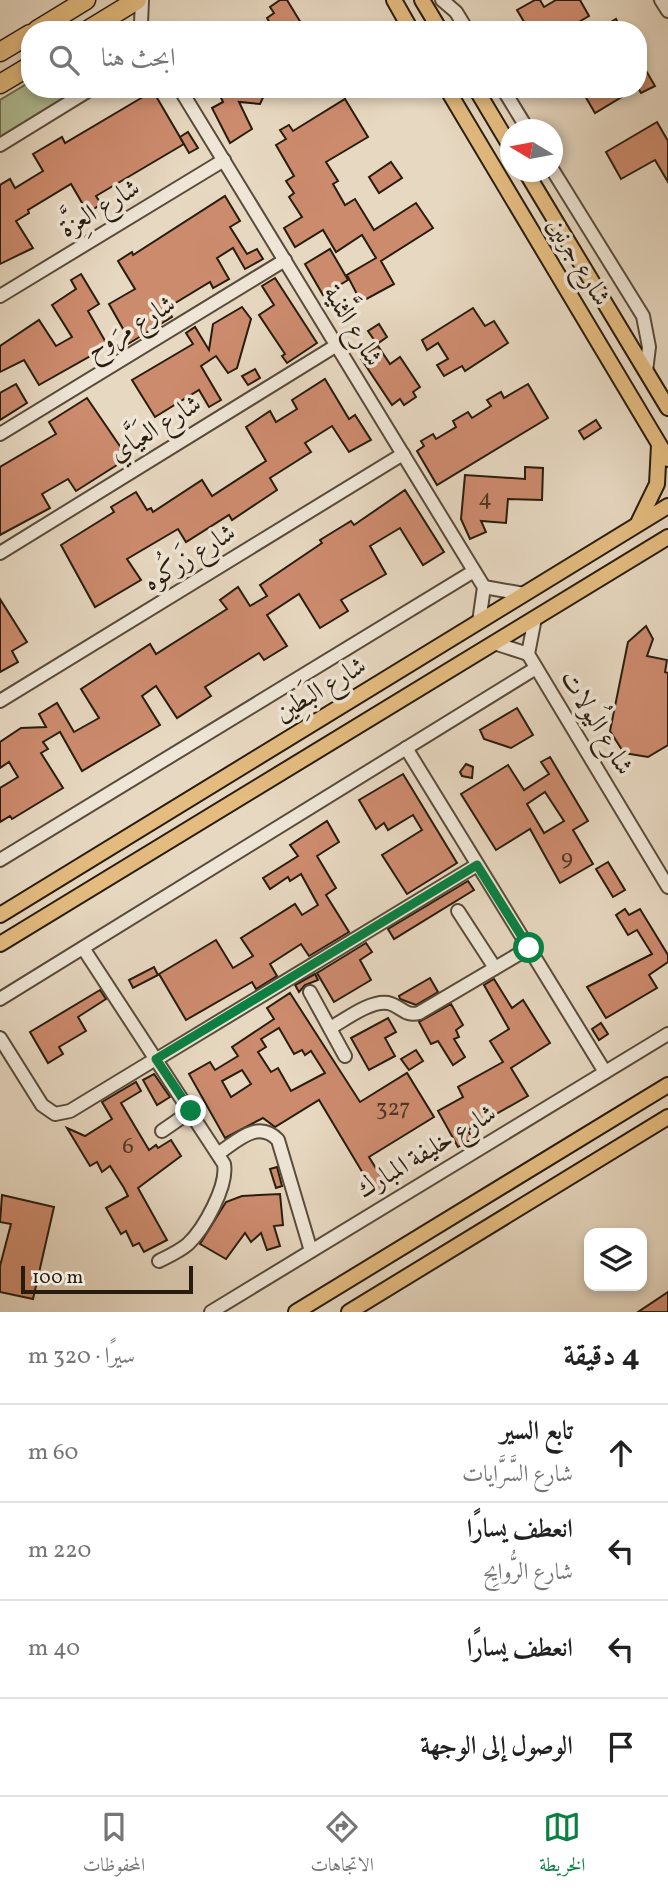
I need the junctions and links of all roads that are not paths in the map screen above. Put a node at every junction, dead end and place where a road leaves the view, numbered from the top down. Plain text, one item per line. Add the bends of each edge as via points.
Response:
1 (60, 0) edge
2 (86, 0) edge
3 (139, 0) edge
4 (394, 0) edge
5 (422, 0) edge
6 (661, 0) edge
7 (452, 2) edge
8 (668, 11) edge
9 (112, 15) junction
10 (56, 18) junction
11 (51, 21) edge
12 (102, 21) edge
13 (128, 21) edge
14 (142, 21) edge
15 (406, 21) edge
16 (435, 21) edge
17 (462, 21) edge
18 (21, 39) edge
19 (0, 52) edge
20 (21, 71) edge
21 (0, 84) edge
22 (76, 98) edge
23 (186, 98) edge
24 (452, 98) edge
25 (481, 98) edge
26 (508, 98) edge
27 (521, 119) edge
28 (500, 129) edge
29 (0, 145) edge
30 (224, 160) junction
31 (532, 182) edge
32 (560, 182) edge
33 (285, 260) junction
34 (0, 296) edge
35 (337, 345) junction
36 (646, 371) junction
37 (668, 408) edge
38 (0, 434) edge
39 (659, 443) junction
40 (403, 454) junction
41 (668, 459) edge
42 (668, 506) edge
43 (636, 526) junction
44 (668, 537) edge
45 (661, 545) edge
46 (0, 553) edge
47 (474, 571) junction
48 (484, 587) junction
49 (524, 594) junction
50 (535, 618) junction
51 (479, 622) junction
52 (494, 643) junction
53 (528, 654) junction
54 (536, 668) junction
55 (0, 701) edge
56 (406, 748) junction
57 (0, 860) edge
58 (477, 865) junction
59 (668, 887) edge
60 (457, 911) dead end
61 (0, 915) edge
62 (0, 944) edge
63 (83, 948) junction
64 (529, 948) junction
65 (495, 968) junction
66 (310, 992) dead end
67 (0, 999) edge
68 (330, 1028) junction
69 (668, 1034) edge
70 (0, 1038) edge
71 (345, 1056) dead end
72 (153, 1061) junction
73 (605, 1072) junction
74 (668, 1085) edge
75 (191, 1111) junction
76 (668, 1117) edge
77 (162, 1131) dead end
78 (219, 1153) junction
79 (311, 1251) junction
80 (159, 1261) dead end
81 (211, 1312) edge
82 (296, 1312) edge
83 (349, 1312) edge

1 - 10 street
2 - 10 highway
3 - 9 highway
3 - 14 street
4 - 15 main road
5 - 16 main road
6 - 8 street
7 - 17 street
9 - 12 highway
9 - 13 street
10 - 11 highway
18 - 19 highway
20 - 21 highway
22 - 29 street
23 - 30 street, شارع الثَّنية
24 - 39 main road, شارع جرنين
25 - 28 main road
26 - 27 street
30 - 33 street, شارع الثَّنية
30 - 34 street, شارع العِزَّة
31 - 36 main road, شارع جرنين
32 - 36 street via 643,316 649,347
33 - 35 street, شارع الثَّنية
33 - 38 street, شارع مرَوح
35 - 40 street, شارع الثَّنية
35 - 46 street, شارع العَيَّاي
36 - 37 main road, شارع جرنين
39 - 41 main road, شارع جرنين
39 - 43 main road via 657,484
40 - 47 street, شارع الثَّنية
40 - 55 street, شارع زَركُوه
42 - 43 main road, شارع البَطِين
43 - 49 main road, شارع البَطِين
44 - 45 main road, شارع البَطِين
45 - 50 main road, شارع البَطِين
47 - 48 street, شارع الثَّنية
47 - 57 street, شارع البَطِين
48 - 49 street
48 - 51 street
49 - 51 main road, شارع البَطِين
50 - 52 main road, شارع البَطِين
50 - 53 street, شارع اليُولات
51 - 61 main road, شارع البَطِين
52 - 53 street, شارع اليُولات
52 - 62 main road, شارع البَطِين
53 - 54 street, شارع اليُولات
54 - 56 street
54 - 59 street, شارع اليُولات
56 - 58 street
56 - 63 street
58 - 64 street
58 - 72 street
60 - 65 street
63 - 67 street
63 - 72 street
64 - 65 street
64 - 73 street
65 - 68 street via 419,1013 407,1014 380,1003
66 - 68 street
68 - 71 street
69 - 73 street, شارع خليفة المبارك
70 - 72 street via 42,1105 55,1114 70,1111
72 - 75 street
73 - 79 street, شارع خليفة المبارك
74 - 82 main road
75 - 77 street
75 - 78 street
76 - 83 main road
78 - 79 street via 255,1130 278,1140
78 - 80 street via 225,1170 219,1194 190,1241
79 - 81 street, شارع خليفة المبارك

